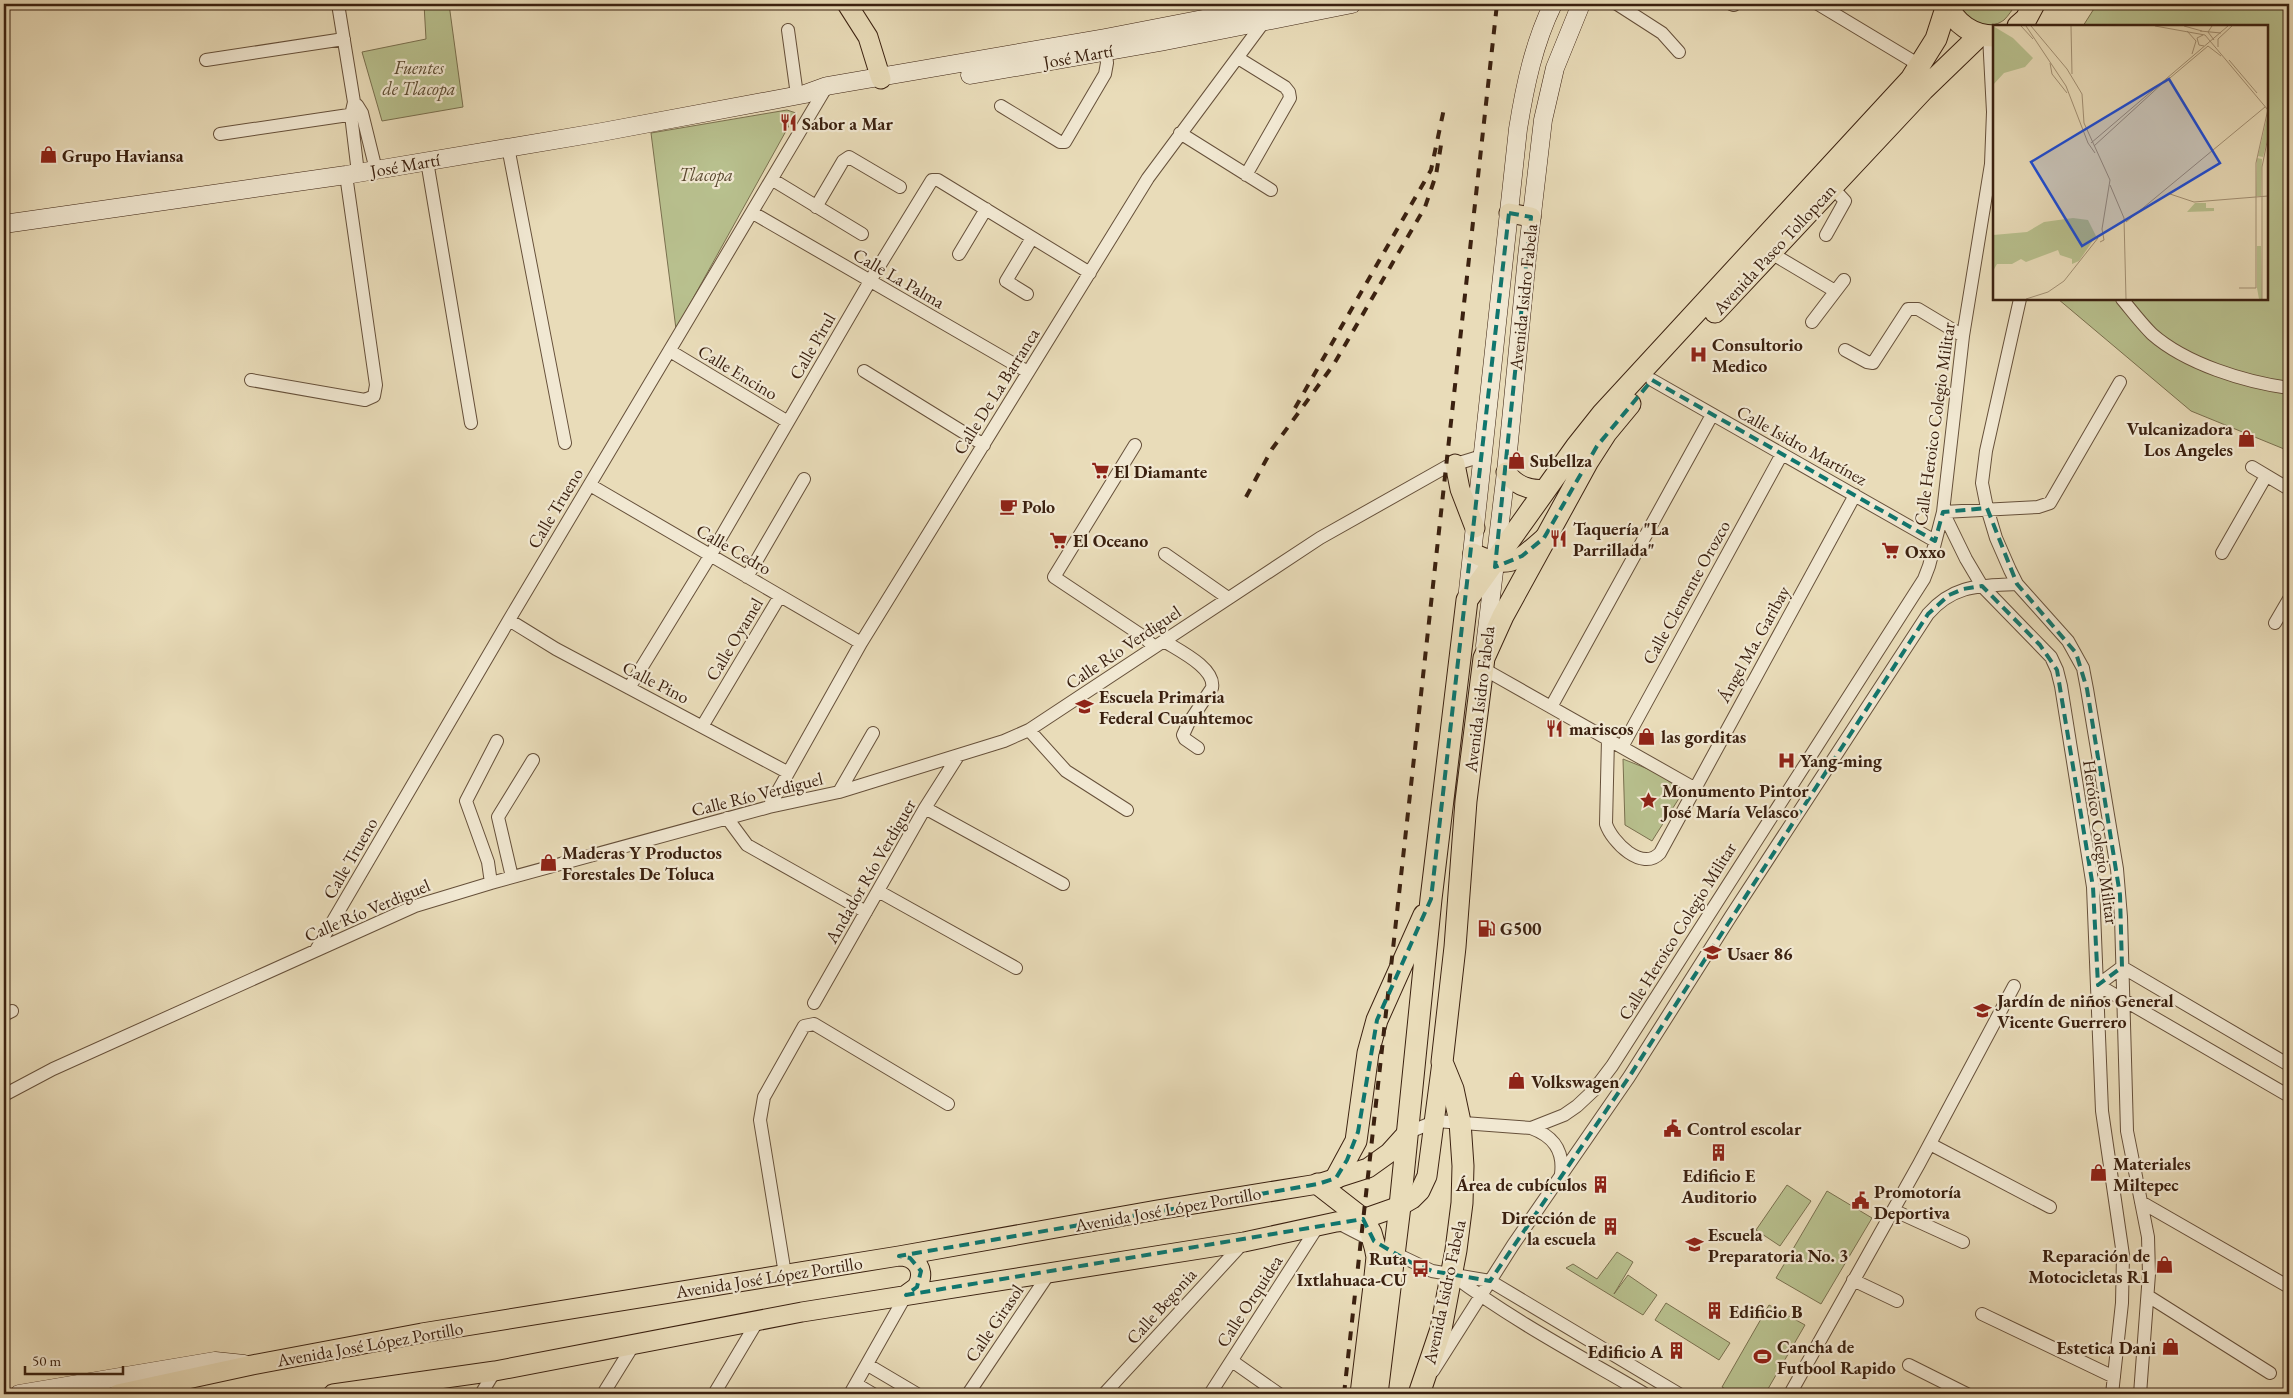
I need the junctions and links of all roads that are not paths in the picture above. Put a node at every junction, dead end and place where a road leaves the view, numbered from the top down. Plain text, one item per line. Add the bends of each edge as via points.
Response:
1 (338, 4) edge
2 (847, 4) edge
3 (1352, 4) edge
4 (1553, 4) edge
5 (1581, 4) edge
6 (1617, 4) edge
7 (1818, 4) edge
8 (1947, 4) edge
9 (2034, 4) edge
10 (1273, 10) edge
11 (2021, 25) edge
12 (788, 30) dead end
13 (1987, 36) edge
14 (344, 39) junction
15 (1106, 45) junction
16 (1679, 52) dead end
17 (1238, 58) junction
18 (206, 60) dead end
19 (1921, 66) junction
20 (880, 78) junction
21 (812, 93) junction
22 (1001, 106) dead end
23 (356, 114) junction
24 (1180, 133) junction
25 (220, 134) dead end
26 (508, 147) junction
27 (427, 161) junction
28 (360, 172) junction
29 (1246, 175) junction
30 (773, 180) junction
31 (900, 187) dead end
32 (1832, 187) junction
33 (1271, 190) dead end
34 (816, 207) junction
35 (986, 209) junction
36 (753, 213) junction
37 (1508, 213) junction
38 (1531, 217) junction
39 (4, 224) edge
40 (862, 234) dead end
41 (1826, 235) dead end
42 (1032, 238) junction
43 (1771, 253) junction
44 (959, 254) dead end
45 (1090, 272) junction
46 (1844, 280) dead end
47 (870, 281) junction
48 (1835, 291) junction
49 (1027, 294) dead end
50 (2020, 300) edge
51 (2123, 300) edge
52 (1812, 322) dead end
53 (1964, 336) junction
54 (1845, 350) dead end
55 (670, 352) junction
56 (864, 370) dead end
57 (1028, 372) junction
58 (251, 380) dead end
59 (1652, 380) junction
60 (2120, 382) dead end
61 (2289, 388) edge
62 (1712, 415) junction
63 (788, 422) junction
64 (471, 423) dead end
65 (565, 443) dead end
66 (984, 445) junction
67 (1135, 445) dead end
68 (1782, 454) junction
69 (1482, 456) junction
70 (1455, 464) junction
71 (2252, 467) dead end
72 (1506, 472) junction
73 (2266, 476) junction
74 (804, 479) dead end
75 (590, 485) junction
76 (1546, 489) junction
77 (2289, 489) edge
78 (1855, 495) junction
79 (1987, 508) junction
80 (1944, 512) junction
81 (1475, 528) junction
82 (1544, 538) junction
83 (1935, 541) junction
84 (1472, 553) junction
85 (2222, 553) dead end
86 (1165, 554) dead end
87 (710, 556) junction
88 (1495, 563) junction
89 (747, 577) junction
90 (2017, 584) junction
91 (1982, 586) junction
92 (780, 596) junction
93 (1228, 598) junction
94 (2289, 599) edge
95 (1467, 600) junction
96 (509, 620) junction
97 (2275, 623) dead end
98 (861, 643) junction
99 (1159, 644) junction
100 (1483, 663) junction
101 (1866, 669) junction
102 (1885, 680) junction
103 (629, 688) junction
104 (1550, 707) junction
105 (703, 726) junction
106 (1029, 730) junction
107 (873, 732) dead end
108 (1608, 739) junction
109 (497, 741) dead end
110 (1622, 747) junction
111 (1198, 748) dead end
112 (958, 756) junction
113 (534, 760) dead end
114 (787, 772) junction
115 (1694, 788) junction
116 (839, 792) junction
117 (769, 807) junction
118 (925, 808) junction
119 (1127, 810) dead end
120 (726, 818) junction
121 (1735, 874) junction
122 (512, 877) junction
123 (492, 883) junction
124 (1063, 884) dead end
125 (1751, 885) junction
126 (878, 891) junction
127 (1431, 899) junction
128 (866, 912) junction
129 (316, 950) junction
130 (2122, 967) junction
131 (1016, 968) dead end
132 (2098, 984) junction
133 (2014, 986) dead end
134 (2123, 998) junction
135 (814, 1003) dead end
136 (1442, 1062) junction
137 (2289, 1065) edge
138 (4, 1095) edge
139 (2289, 1096) edge
140 (948, 1104) dead end
141 (1436, 1122) junction
142 (1460, 1122) junction
143 (1531, 1128) junction
144 (1407, 1133) junction
145 (1930, 1144) junction
146 (1560, 1177) junction
147 (1327, 1181) junction
148 (2141, 1202) junction
149 (1400, 1206) junction
150 (2050, 1207) dead end
151 (1893, 1210) junction
152 (1362, 1219) junction
153 (1327, 1224) junction
154 (1374, 1241) junction
155 (1244, 1242) junction
156 (1963, 1242) dead end
157 (1394, 1254) junction
158 (899, 1256) junction
159 (1050, 1272) junction
160 (785, 1274) junction
161 (1451, 1275) junction
162 (1853, 1280) junction
163 (1490, 1281) junction
164 (2289, 1287) edge
165 (906, 1295) junction
166 (1480, 1296) junction
167 (2148, 1296) junction
168 (1897, 1301) dead end
169 (1535, 1309) junction
170 (1982, 1314) dead end
171 (758, 1322) junction
172 (1525, 1324) junction
173 (634, 1344) junction
174 (1232, 1360) junction
175 (252, 1365) junction
176 (868, 1365) junction
177 (1909, 1365) dead end
178 (495, 1371) junction
179 (2270, 1373) dead end
180 (2114, 1377) junction
181 (853, 1389) edge
182 (1421, 1390) edge
183 (363, 1392) edge
184 (19, 1394) edge
185 (118, 1394) edge
186 (333, 1394) edge
187 (481, 1394) edge
188 (603, 1394) edge
189 (714, 1394) edge
190 (873, 1394) edge
191 (917, 1394) edge
192 (968, 1394) edge
193 (1104, 1394) edge
194 (1210, 1394) edge
195 (1279, 1394) edge
196 (1361, 1394) edge
197 (1377, 1394) edge
198 (1645, 1394) edge
199 (1679, 1394) edge
200 (1790, 1394) edge
201 (1967, 1394) edge
202 (2112, 1394) edge
203 (2140, 1394) edge

1 - 14 street
2 - 20 main road via 868,37
3 - 10 main road, José Martí
4 - 37 main road, Avenida Isidro Fabela via 1537,41 1524,94
5 - 38 main road, Avenida Isidro Fabela via 1565,38 1547,94
6 - 16 street via 1662,33
7 - 19 street
8 - 13 highway via 1956,20
8 - 19 highway, Avenida Paseo Tollopcan via 1936,39
9 - 11 highway
10 - 15 main road, José Martí
10 - 17 street, Calle De La Barranca
12 - 21 street
13 - 32 highway, Avenida Paseo Tollopcan via 1923,90
13 - 53 street, Calle Heroico Colegio Militar via 1993,87 1991,164
14 - 18 street
14 - 23 street
15 - 20 main road, José Martí
15 - 21 main road, José Martí
15 - 22 street via 1107,63 1102,80 1065,142
17 - 24 street, Calle De La Barranca
17 - 29 street via 1285,87 1290,98
19 - 76 highway, Avenida Paseo Tollopcan via 1603,413
20 - 21 main road, José Martí
21 - 26 main road, José Martí
21 - 30 street, Calle Trueno
23 - 25 street
23 - 28 street
23 - 28 street
24 - 29 street
24 - 45 street, Calle De La Barranca
26 - 27 main road, José Martí
26 - 65 street
27 - 28 main road, José Martí
27 - 64 street
28 - 39 main road, José Martí
28 - 58 street via 376,385 374,396 366,400
29 - 33 street
30 - 34 street
30 - 36 street, Calle Trueno
31 - 34 street via 849,157
32 - 41 street via 1845,201
32 - 43 highway, Avenida Paseo Tollopcan
34 - 40 street
35 - 42 street, Calle Pirul
35 - 44 street
35 - 47 street, Calle Pirul via 938,180 932,180
36 - 47 street, Calle La Palma
36 - 55 street, Calle Trueno
37 - 38 main road
37 - 69 main road, Avenida Isidro Fabela
38 - 72 main road, Avenida Isidro Fabela
42 - 45 street, Calle Pirul
42 - 49 street via 1006,281
43 - 48 street
43 - 59 highway, Avenida Paseo Tollopcan
45 - 57 street, Calle De La Barranca
46 - 48 street
47 - 57 street, Calle La Palma
47 - 63 street, Calle Pirul
48 - 52 street
50 - 79 street via 1986,451 1982,483
51 - 61 street via 2166,345 2222,372
53 - 54 street via 1911,308 1873,363
53 - 80 street, Calle Heroico Colegio Militar
55 - 63 street, Calle Encino
55 - 75 street, Calle Trueno
56 - 66 street
57 - 66 street, Calle De La Barranca
59 - 62 street, Calle Isidro Martínez
59 - 82 highway, Avenida Paseo Tollopcan via 1597,446
60 - 79 street via 2050,503 2038,507
62 - 68 street, Calle Isidro Martínez
62 - 104 street
63 - 87 street, Calle Pirul
66 - 98 street, Calle De La Barranca
67 - 99 street via 1054,577
68 - 78 street, Calle Isidro Martínez
68 - 110 street, Calle Clemente Orozco
69 - 70 street, Calle Río Verdiguel
69 - 81 main road, Avenida Isidro Fabela
70 - 81 main road via 1460,490
70 - 93 street, Calle Río Verdiguel via 1320,538
71 - 73 street
72 - 76 main road via 1523,488
72 - 88 main road, Avenida Isidro Fabela
73 - 77 street
73 - 85 street
74 - 89 street
75 - 87 street, Calle Cedro
75 - 96 street, Calle Trueno
76 - 88 highway, Avenida Paseo Tollopcan
78 - 83 street, Calle Isidro Martínez
78 - 115 street, Ángel Ma. Garibay
79 - 80 street
79 - 90 street via 2001,551
80 - 83 street, Calle Heroico Colegio Militar
80 - 91 street, Heróico Colegio Militar
81 - 84 main road, Avenida Isidro Fabela
82 - 88 main road via 1522,556
82 - 100 highway, Avenida Paseo Tollopcan via 1503,616
83 - 101 street, Calle Heroico Colegio Militar via 1924,579
84 - 88 main road
84 - 95 main road, Avenida Isidro Fabela
86 - 93 street
87 - 89 street, Calle Cedro
87 - 103 street, Calle Pirul
88 - 95 highway, Avenida Paseo Tollopcan
88 - 100 main road, Avenida Isidro Fabela
89 - 92 street, Calle Cedro
90 - 91 street, Calle Heroico Colegio Militar
90 - 130 street, Heróico Colegio Militar via 2068,641 2082,668 2117,869
91 - 102 street, Calle Heroico Colegio Militar via 1963,589 1937,604
91 - 132 street, Heróico Colegio Militar via 2051,657 2057,670 2093,887
92 - 98 street, Calle Cedro
92 - 105 street, Calle Oyamel
93 - 99 street, Calle Río Verdiguel
94 - 97 street
95 - 127 highway, Avenida Isidro Fabela
96 - 103 street, Calle Pino
96 - 129 street, Calle Trueno
98 - 114 street, Calle De La Barranca
99 - 106 street, Calle Río Verdiguel
99 - 111 street via 1204,667 1213,682 1183,735
100 - 104 street
100 - 136 highway, Avenida Isidro Fabela via 1466,802
101 - 102 street
101 - 121 street, Calle Heroico Colegio Militar
102 - 125 street, Calle Heroico Colegio Militar
103 - 105 street, Calle Pino
104 - 108 street
105 - 114 street, Calle Pino
106 - 112 street, Calle Río Verdiguel via 1004,742
106 - 119 street via 1066,771
107 - 116 street
108 - 110 street
108 - 115 street, Ángel Ma. Garibay via 1606,824 1614,840 1625,850 1640,858 1655,858
109 - 123 street via 466,801 488,862
110 - 115 street
112 - 116 street, Calle Río Verdiguel
112 - 118 street, Andador Río Verdiguer
113 - 122 street via 498,816
114 - 117 street, Calle De La Barranca
116 - 117 street, Calle Río Verdiguel
117 - 120 street, Calle Río Verdiguel
118 - 124 street
118 - 126 street, Andador Río Verdiguer
120 - 122 street, Calle Río Verdiguel
120 - 128 street via 747,845
121 - 125 street
121 - 143 street, Calle Heroico Colegio Militar via 1593,1091 1564,1115
122 - 123 street, Calle Río Verdiguel
123 - 129 street, Calle Río Verdiguel via 415,906
125 - 146 street, Calle Heroico Colegio Militar via 1630,1077
126 - 128 street, Andador Río Verdiguer
126 - 131 street
127 - 144 highway, Avenida Isidro Fabela
127 - 147 highway via 1377,1020 1368,1053 1356,1141
128 - 135 street, Andador Río Verdiguer
129 - 138 street, Calle Río Verdiguel via 53,1069
130 - 132 street
130 - 134 street, Heróico Colegio Militar
130 - 137 street
132 - 134 street
132 - 180 street, Heróico Colegio Militar via 2103,1120 2123,1255 2122,1303
133 - 145 street
134 - 139 street
134 - 148 street, Heróico Colegio Militar via 2127,1131
136 - 141 main road
136 - 142 highway, Avenida Isidro Fabela via 1453,1088
140 - 160 street via 814,1024 804,1026 760,1110
141 - 142 street, Calle Heroico Colegio Militar
141 - 144 street
141 - 149 main road via 1427,1176 1420,1191
142 - 143 street, Calle Heroico Colegio Militar
142 - 161 highway, Avenida Isidro Fabela via 1462,1203
143 - 146 street via 1546,1134 1556,1144 1562,1159
144 - 147 main road, Avenida José López Portillo via 1389,1153 1368,1168
144 - 149 highway, Avenida Isidro Fabela
145 - 150 street
145 - 151 street
146 - 163 street, Calle Heroico Colegio Militar
147 - 152 highway
147 - 158 main road, Avenida José López Portillo
148 - 164 street
148 - 167 street, Heróico Colegio Militar via 2148,1237
149 - 152 main road
149 - 157 highway, Avenida Isidro Fabela
151 - 156 street
151 - 162 street
152 - 153 main road
152 - 154 highway
153 - 154 street
153 - 155 main road
153 - 174 street, Calle Orquidea
154 - 157 street
154 - 196 highway via 1377,1257
155 - 159 main road
155 - 193 street, Calle Begonia
157 - 161 street
157 - 197 highway, Avenida Isidro Fabela
158 - 160 main road, Avenida José López Portillo
158 - 165 main road via 910,1258 921,1271 917,1287
159 - 165 main road
159 - 192 street, Calle Girasol
160 - 175 main road, Avenida José López Portillo via 422,1333
161 - 163 street
161 - 166 street
161 - 182 highway, Avenida Isidro Fabela via 1440,1329
162 - 168 street
162 - 200 street
163 - 166 street, Calle Heroico Colegio Militar
163 - 169 street
165 - 171 main road
165 - 176 street
166 - 172 street
166 - 182 street, Calle Heroico Colegio Militar
167 - 179 street
167 - 203 street, Heróico Colegio Militar
169 - 172 street
169 - 199 street
170 - 180 street
171 - 173 main road
171 - 189 street
172 - 198 street
173 - 178 main road
173 - 188 street
174 - 194 street, Calle Orquidea
174 - 195 street
175 - 184 main road via 215,1361
175 - 185 main road, Avenida José López Portillo
176 - 181 street
176 - 191 street
177 - 201 street
178 - 183 main road
178 - 187 street
180 - 202 street, Heróico Colegio Militar
181 - 190 street
183 - 186 main road

